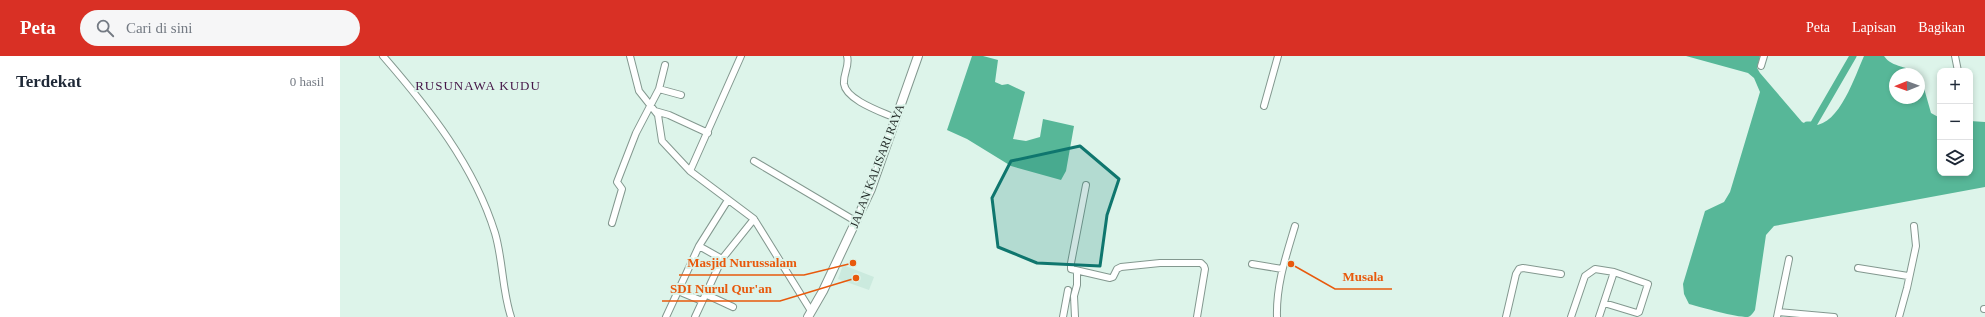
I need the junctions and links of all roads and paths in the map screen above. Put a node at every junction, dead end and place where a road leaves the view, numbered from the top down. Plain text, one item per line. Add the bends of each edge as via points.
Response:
1 (383, 56) edge
2 (630, 56) edge
3 (741, 56) edge
4 (847, 56) edge
5 (918, 56) edge
6 (1278, 56) edge
7 (1764, 56) edge
8 (1955, 56) edge
9 (665, 65) dead end
10 (1761, 66) dead end
11 (1957, 68) edge
12 (659, 89) junction
13 (681, 95) dead end
14 (1264, 106) dead end
15 (653, 108) junction
16 (895, 118) junction
17 (708, 133) junction
18 (754, 161) dead end
19 (690, 171) junction
20 (1086, 185) dead end
21 (728, 200) junction
22 (754, 219) junction
23 (857, 222) junction
24 (612, 223) dead end
25 (1295, 226) dead end
26 (1914, 226) dead end
27 (699, 246) junction
28 (722, 259) junction
29 (1789, 259) dead end
30 (1252, 264) dead end
31 (1858, 268) dead end
32 (1282, 269) junction
33 (1077, 271) junction
34 (1614, 272) junction
35 (1560, 274) dead end
36 (1908, 276) junction
37 (1068, 290) dead end
38 (678, 291) junction
39 (706, 294) junction
40 (702, 301) junction
41 (1604, 303) junction
42 (733, 307) dead end
43 (809, 314) edge
44 (1777, 314) edge
45 (667, 316) edge
46 (1572, 316) edge
47 (511, 317) edge
48 (674, 317) edge
49 (695, 317) edge
50 (1063, 317) edge
51 (1075, 317) edge
52 (1198, 317) edge
53 (1276, 317) edge
54 (1506, 317) edge
55 (1580, 317) edge
56 (1599, 317) edge
57 (1834, 317) edge
58 (1899, 317) edge

1 - 47 street via 446,135 462,158 480,194 495,234
2 - 15 street via 639,91
3 - 17 street
4 - 16 street via 849,62 844,84 847,92 859,101
5 - 16 street, JALAN KALISARI RAYA
6 - 14 street
7 - 10 street
8 - 11 street
9 - 12 street
12 - 13 street
12 - 15 street
15 - 17 street
15 - 19 street via 659,119 662,141
15 - 24 street via 636,133 617,182 622,189
16 - 23 street, JALAN KALISARI RAYA via 877,174
17 - 19 street
18 - 23 street
19 - 21 street
20 - 33 street via 1070,263 1072,269
21 - 22 street
21 - 27 street
22 - 28 street
22 - 43 street
23 - 43 street, JALAN KALISARI RAYA
25 - 32 street
26 - 36 street via 1916,246
27 - 28 street
27 - 38 street
28 - 39 street
29 - 44 street
30 - 32 street
31 - 36 street
32 - 53 street
33 - 51 street
33 - 52 street via 1110,278 1121,267 1160,263 1201,263 1205,269
34 - 41 street
34 - 41 street via 1648,284 1639,312 1634,313
34 - 46 street via 1596,269 1585,276
35 - 54 street via 1519,269
36 - 58 street
37 - 50 street
38 - 40 street
38 - 45 street
39 - 40 street
39 - 42 street
40 - 49 street
41 - 56 street
44 - 57 street
45 - 48 street
46 - 55 street

